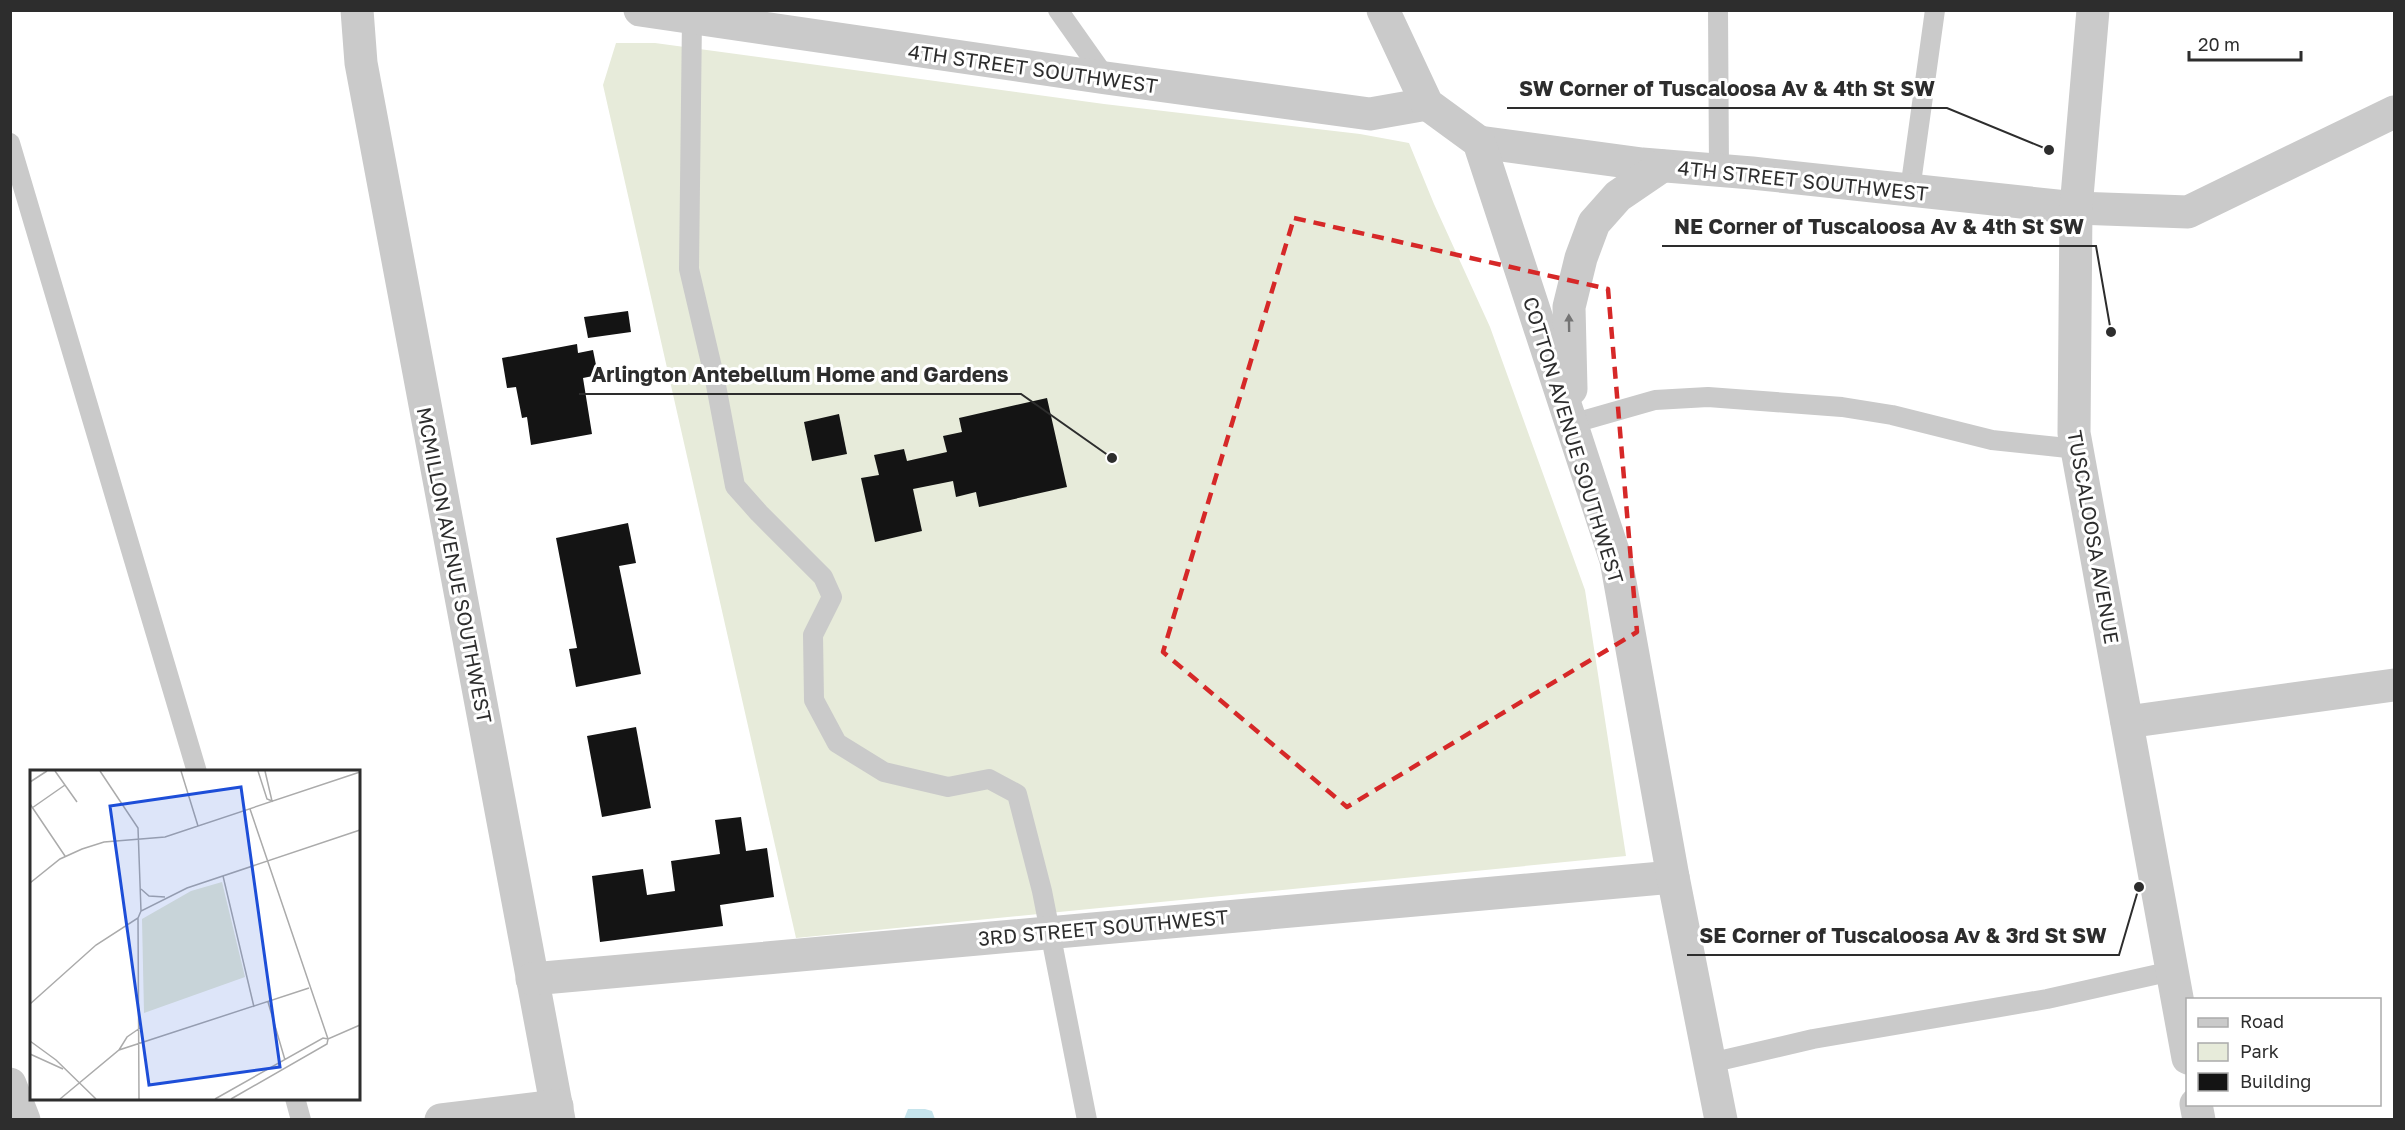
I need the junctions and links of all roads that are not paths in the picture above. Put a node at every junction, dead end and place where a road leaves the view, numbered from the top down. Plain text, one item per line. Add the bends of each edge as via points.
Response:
1 (357, 10) edge
2 (640, 10) edge
3 (1058, 10) edge
4 (1383, 10) edge
5 (1718, 10) edge
6 (1935, 10) edge
7 (2093, 10) edge
8 (692, 18) junction
9 (1106, 78) junction
10 (1426, 104) junction
11 (2393, 116) edge
12 (1479, 142) junction
13 (10, 143) edge
14 (1662, 166) junction
15 (1719, 171) junction
16 (1910, 190) junction
17 (2076, 208) junction
18 (1571, 424) junction
19 (2077, 449) junction
20 (2394, 685) edge
21 (2127, 722) junction
22 (197, 770) edge
23 (1673, 877) junction
24 (1050, 931) junction
25 (2172, 971) junction
26 (532, 979) junction
27 (2186, 1052) edge
28 (1710, 1063) junction
29 (10, 1084) edge
30 (296, 1100) edge
31 (558, 1113) edge
32 (24, 1119) edge
33 (301, 1119) edge
34 (441, 1119) edge
35 (1087, 1119) edge
36 (1721, 1119) edge

1 - 26 street, MCMILLON AVENUE SOUTHWEST via 361,63
2 - 8 street, 4TH STREET SOUTHWEST
3 - 9 lane
4 - 10 street
5 - 15 lane
6 - 16 lane
7 - 17 street, TUSCALOOSA AVENUE
8 - 9 street, 4TH STREET SOUTHWEST
8 - 24 lane via 689,269 735,486 823,577 832,597 813,635 814,700 837,743 884,772 948,787 989,779 1017,794
9 - 10 street, 4TH STREET SOUTHWEST via 1370,114
10 - 12 street
11 - 17 street, 4TH STREET SOUTHWEST via 2188,212
12 - 14 street, 4TH STREET SOUTHWEST
12 - 18 street, COTTON AVENUE SOUTHWEST
13 - 22 lane
14 - 15 street, 4TH STREET SOUTHWEST
18 -> 14 street via 1569,307 1581,258 1594,223 1618,196
15 - 16 street, 4TH STREET SOUTHWEST
16 - 17 street, 4TH STREET SOUTHWEST
17 - 19 street, TUSCALOOSA AVENUE
18 - 19 lane via 1655,400 1708,397 1842,407 1992,440
18 - 23 street, COTTON AVENUE SOUTHWEST via 1616,560
19 - 21 street, TUSCALOOSA AVENUE
20 - 21 street
21 - 25 street, TUSCALOOSA AVENUE
23 - 24 street, 3RD STREET SOUTHWEST
23 - 28 street, COTTON AVENUE SOUTHWEST
24 - 26 street, 3RD STREET SOUTHWEST
24 - 35 lane
25 - 27 street, TUSCALOOSA AVENUE
25 - 28 lane via 2047,999 1813,1039
26 - 31 street, MCMILLON AVENUE SOUTHWEST
28 - 36 street, COTTON AVENUE SOUTHWEST
29 - 32 street
30 - 33 lane
31 - 34 street

